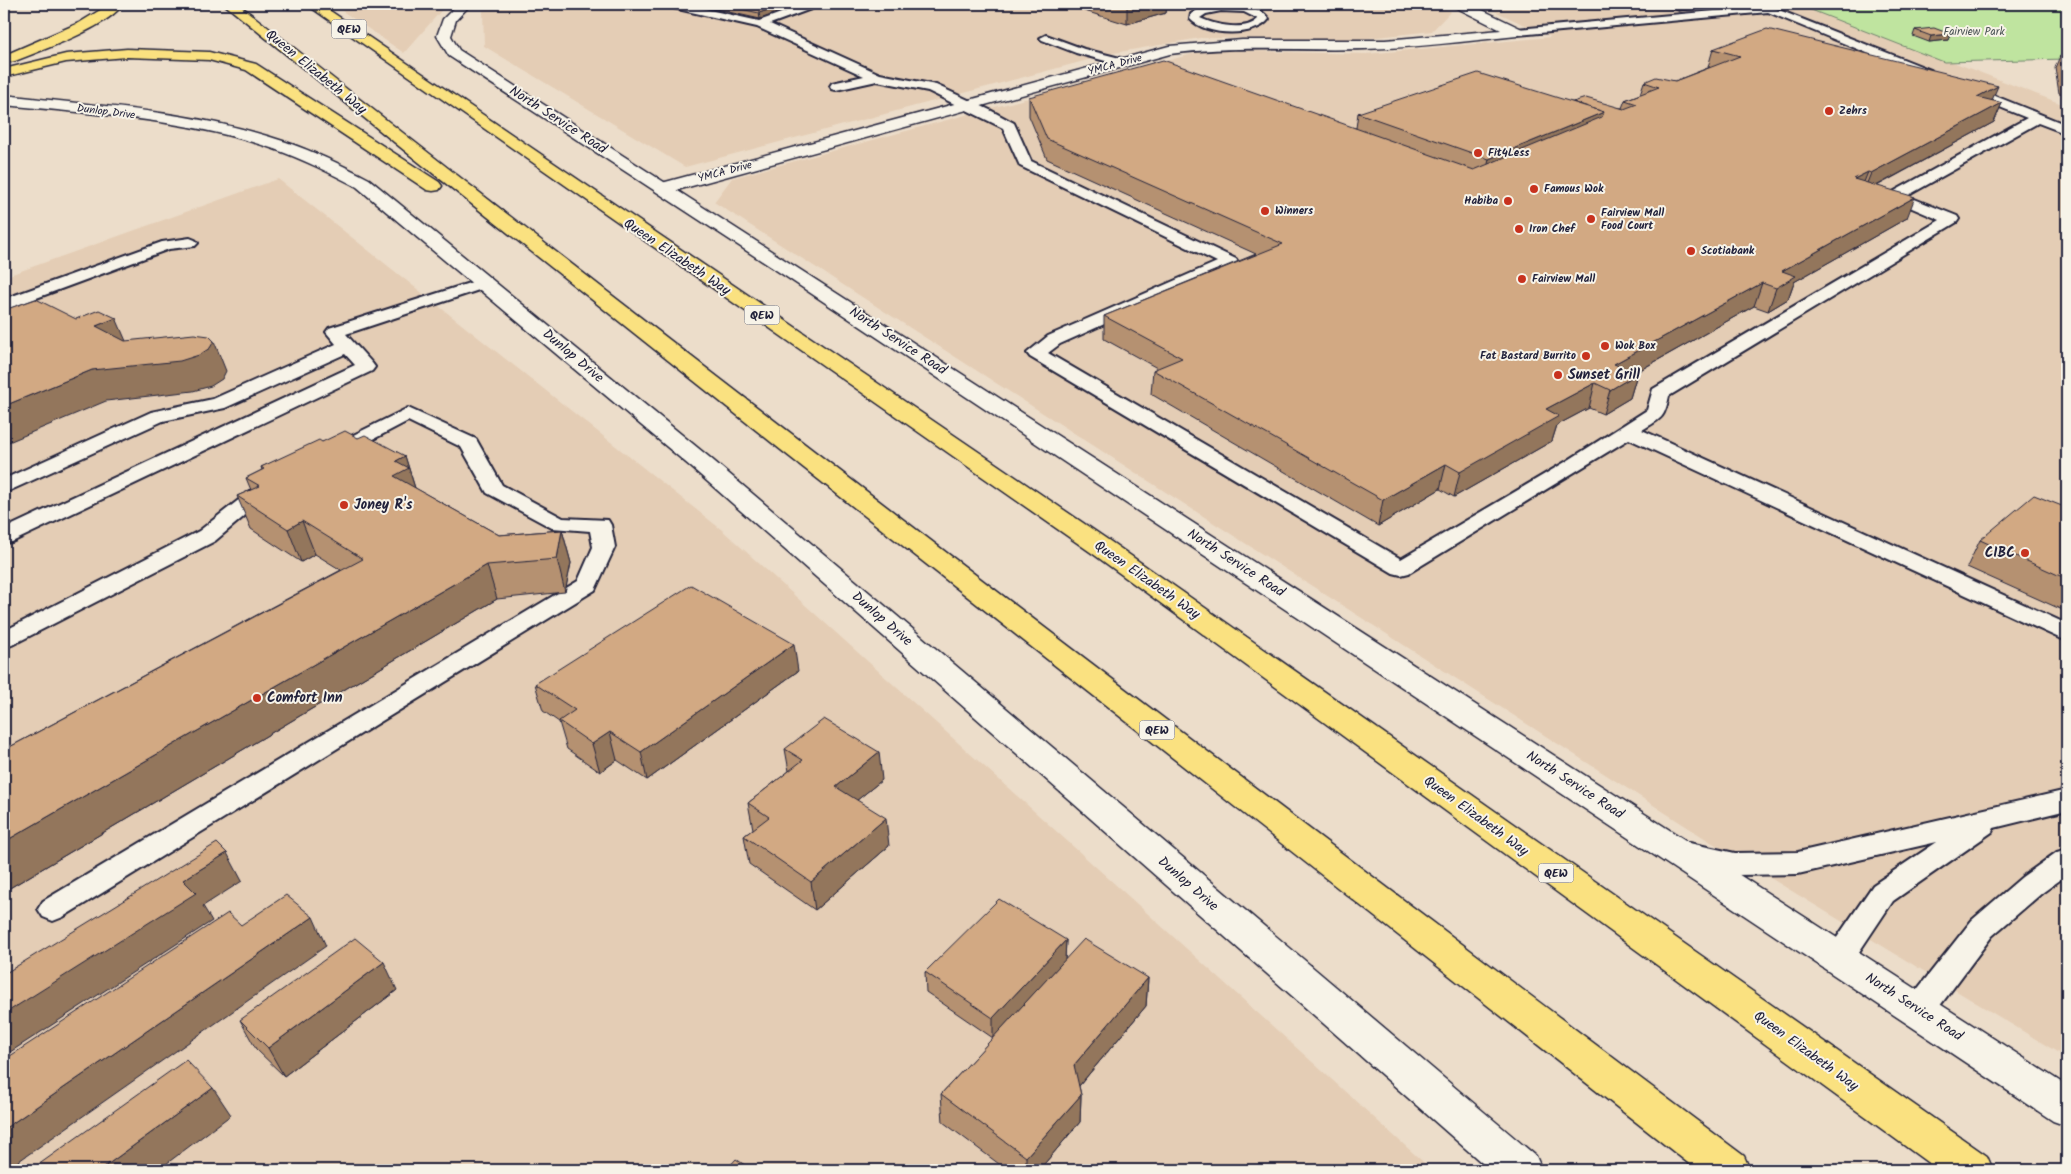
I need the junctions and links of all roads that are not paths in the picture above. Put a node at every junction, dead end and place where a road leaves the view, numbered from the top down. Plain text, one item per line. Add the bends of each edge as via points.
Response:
1 (117, 4) edge
2 (230, 4) edge
3 (312, 4) edge
4 (334, 4) edge
5 (465, 4) edge
6 (669, 4) edge
7 (815, 4) edge
8 (1460, 4) edge
9 (1654, 9) dead end
10 (1670, 18) junction
11 (760, 24) junction
12 (1216, 27) junction
13 (1248, 28) junction
14 (1517, 32) junction
15 (1046, 38) dead end
16 (1232, 44) junction
17 (1257, 45) junction
18 (387, 54) junction
19 (4, 59) edge
20 (1124, 62) junction
21 (4, 73) edge
22 (877, 77) junction
23 (1939, 78) edge
24 (1956, 85) edge
25 (836, 86) dead end
26 (4, 100) edge
27 (969, 105) junction
28 (4, 108) edge
29 (2037, 118) junction
30 (208, 127) junction
31 (2067, 130) edge
32 (664, 188) junction
33 (190, 243) dead end
34 (485, 283) junction
35 (587, 287) junction
36 (4, 305) edge
37 (347, 346) junction
38 (1628, 431) junction
39 (323, 457) edge
40 (280, 480) edge
41 (4, 486) edge
42 (4, 537) edge
43 (2067, 633) edge
44 (4, 640) edge
45 (2067, 800) edge
46 (1991, 819) junction
47 (1676, 852) junction
48 (2067, 860) edge
49 (53, 909) dead end
50 (1838, 958) junction
51 (1919, 1010) junction
52 (2067, 1108) edge
53 (1521, 1170) edge
54 (1728, 1170) edge
55 (1972, 1170) edge

1 - 19 highway via 112,10 74,30
2 - 35 highway, Queen Elizabeth Way / QEW
3 - 18 highway, Queen Elizabeth Way / QEW
4 - 18 highway
5 - 32 street, North Service Road via 450,20 444,36 454,53
6 - 11 lane
7 - 11 lane
8 - 14 street
9 - 10 lane
10 - 14 lane
10 - 23 lane via 1769,9
11 - 22 lane
12 - 13 lane
12 - 13 lane via 1199,22 1195,16 1211,9 1232,8 1257,13 1264,19
12 - 16 lane via 1229,33
13 - 17 lane
14 - 17 street, YMCA Drive via 1394,44
15 - 20 lane
16 - 17 street, YMCA Drive
16 - 20 street, YMCA Drive via 1169,50
18 - 55 highway, Queen Elizabeth Way / QEW via 1105,550
20 - 27 street, YMCA Drive
21 - 35 highway via 66,58 127,53 209,56 251,66
22 - 25 lane
22 - 27 lane via 932,88
24 - 29 lane
26 - 30 street, Dunlop Drive
27 - 32 street, YMCA Drive
27 - 38 lane via 1009,126 1025,163 1230,262 1054,340 1036,353 1400,568
28 - 30 street, Dunlop Drive
29 - 31 lane
29 - 38 lane via 1896,196 1952,219 1660,394 1656,413
30 - 34 street, Dunlop Drive via 267,140 335,166 364,183
32 - 47 street, North Service Road
33 - 36 lane via 167,245
34 - 37 lane via 335,332
34 - 53 street, Dunlop Drive via 700,462
35 - 54 highway, Queen Elizabeth Way / QEW
37 - 41 lane via 218,404 158,416
37 - 42 lane via 366,367
38 - 43 lane
39 - 49 lane via 408,414 469,443 494,489 559,524 600,525 604,546 587,586
40 - 44 lane via 206,536
45 - 46 lane
46 - 47 lane via 1798,863 1735,864
46 - 50 lane via 1883,893
47 - 50 street, North Service Road
48 - 51 lane via 1982,928
50 - 51 street, North Service Road
51 - 52 street, North Service Road

